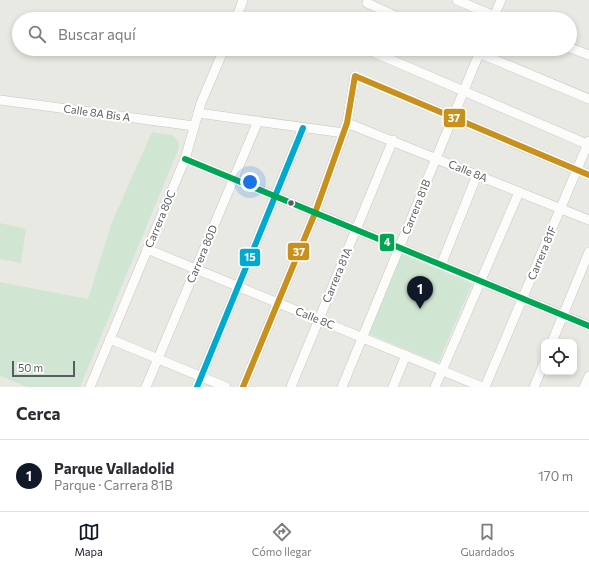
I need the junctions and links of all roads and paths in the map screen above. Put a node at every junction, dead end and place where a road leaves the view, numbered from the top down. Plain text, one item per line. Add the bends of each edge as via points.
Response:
1 (243, 0) edge
2 (457, 0) edge
3 (501, 0) edge
4 (366, 3) dead end
5 (239, 12) edge
6 (386, 12) edge
7 (483, 12) edge
8 (498, 12) edge
9 (577, 51) edge
10 (589, 55) edge
11 (221, 56) edge
12 (383, 56) edge
13 (478, 56) edge
14 (491, 56) edge
15 (464, 90) junction
16 (589, 99) edge
17 (0, 100) edge
18 (198, 113) junction
19 (453, 117) junction
20 (258, 121) junction
21 (346, 123) junction
22 (194, 126) junction
23 (303, 128) junction
24 (344, 133) junction
25 (393, 140) junction
26 (589, 143) edge
27 (436, 158) junction
28 (185, 159) junction
29 (577, 170) junction
30 (478, 175) junction
31 (589, 175) edge
32 (234, 179) junction
33 (519, 192) junction
34 (275, 196) junction
35 (560, 209) junction
36 (315, 213) junction
37 (589, 220) edge
38 (356, 230) junction
39 (400, 248) junction
40 (147, 249) junction
41 (589, 252) edge
42 (441, 265) junction
43 (196, 269) junction
44 (481, 282) junction
45 (238, 286) junction
46 (522, 299) junction
47 (278, 303) junction
48 (563, 316) junction
49 (319, 320) junction
50 (589, 326) edge
51 (362, 338) junction
52 (110, 339) junction
53 (553, 339) edge
54 (406, 356) junction
55 (158, 359) junction
56 (441, 370) junction
57 (541, 370) edge
58 (201, 376) junction
59 (589, 376) edge
60 (90, 387) edge
61 (146, 387) edge
62 (197, 387) edge
63 (226, 387) edge
64 (243, 387) edge
65 (291, 387) edge
66 (342, 387) edge
67 (393, 387) edge
68 (435, 387) edge
69 (484, 387) edge
70 (534, 387) edge
71 (584, 387) edge

1 - 5 street
2 - 7 street
3 - 8 street
4 - 6 street
9 - 10 street
11 - 18 street, Carrera 80C
12 - 15 street
13 - 15 street, Carrera 81B
14 - 16 street
15 - 19 street, Carrera 81B
15 - 26 street
17 - 22 street, Calle 8A Bis A
18 - 20 street
18 - 22 street, Carrera 80C
19 - 21 street via 355,76
19 - 27 street, Carrera 81B
19 - 29 street
20 - 23 street
20 - 32 street, Carrera 80D
21 - 24 street
21 - 25 street, Calle 8A
22 - 28 street, Carrera 80C
23 - 24 street
23 - 34 street
24 - 36 street
25 - 27 street, Calle 8A
25 - 38 street, Carrera 81A
26 - 29 street, Carrera 81F
27 - 30 street, Calle 8A
27 - 39 street, Carrera 81B
28 - 32 street
28 - 40 street, Carrera 80C
29 - 31 street
29 - 35 street, Carrera 81F
30 - 33 street, Calle 8A
30 - 42 street
32 - 34 street
32 - 43 street, Carrera 80D
33 - 35 street, Calle 8A
33 - 44 street
34 - 36 street
34 - 45 street
35 - 37 street, Calle 8A
35 - 46 street, Carrera 81F
36 - 38 street
36 - 47 street
38 - 39 street
38 - 49 street, Carrera 81A
39 - 42 street
39 - 51 street, Carrera 81B
40 - 43 street, Calle 8C
40 - 52 street, Carrera 80C
41 - 48 street
42 - 44 street
43 - 45 street, Calle 8C
43 - 55 street, Carrera 80D
44 - 46 street
44 - 56 street
45 - 47 street, Calle 8C
45 - 58 street
46 - 48 street
46 - 69 street, Carrera 81F
47 - 49 street, Calle 8C
47 - 64 street
48 - 50 street
48 - 53 street
49 - 51 street, Calle 8C
49 - 65 street, Carrera 81A
51 - 54 street, Calle 8C
51 - 66 street, Carrera 81B
52 - 55 street
52 - 60 street, Carrera 80C
54 - 56 street, Calle 8C
54 - 67 street
55 - 58 street
55 - 61 street, Carrera 80D
56 - 68 street
56 - 69 street, Calle 8C
57 - 70 street
58 - 62 street
58 - 63 street
59 - 71 street

